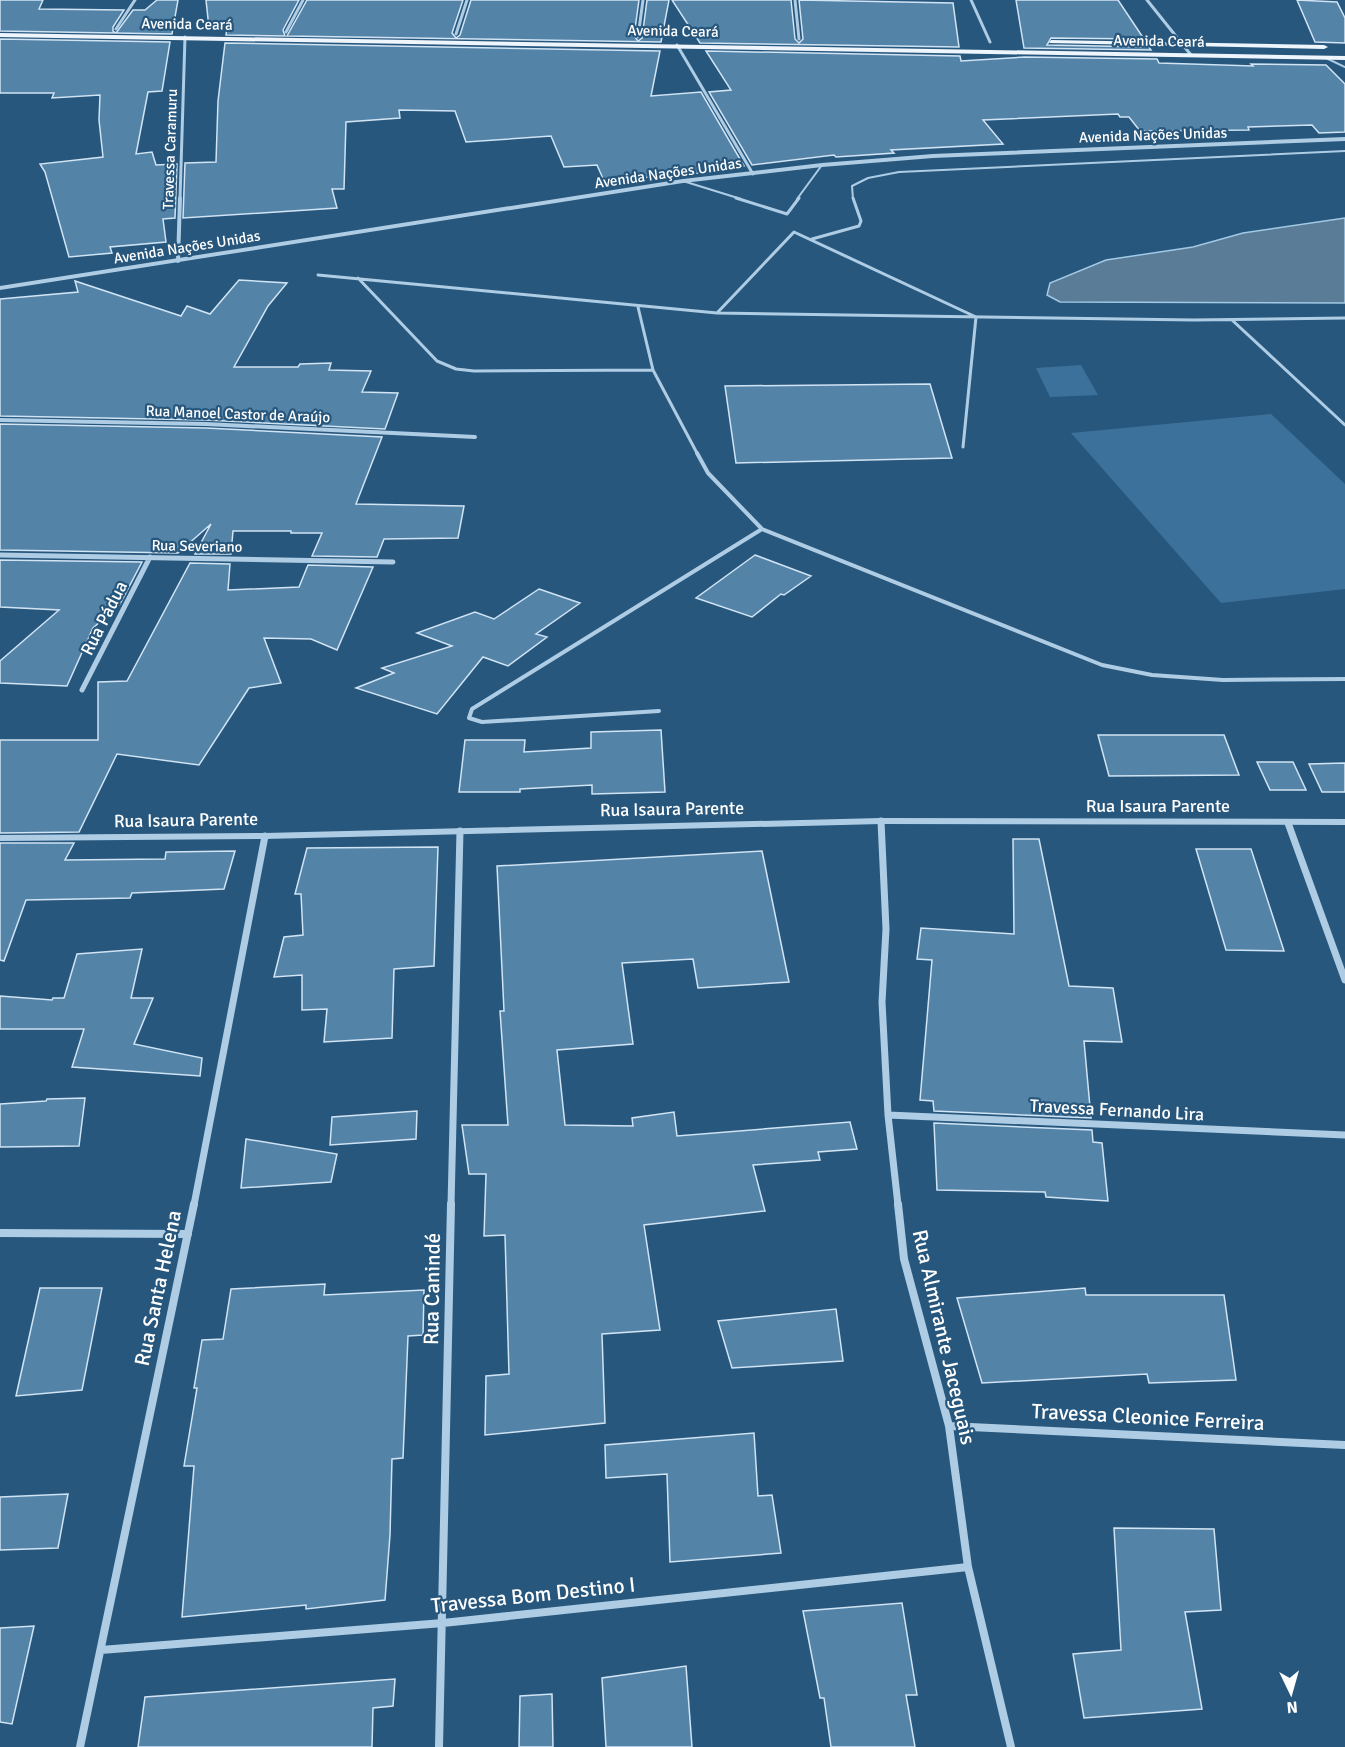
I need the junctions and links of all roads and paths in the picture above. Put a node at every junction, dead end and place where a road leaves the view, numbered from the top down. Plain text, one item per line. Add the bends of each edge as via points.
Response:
1 (135, 0) edge
2 (303, 0) edge
3 (467, 0) edge
4 (643, 0) edge
5 (795, 0) edge
6 (971, 0) edge
7 (1147, 0) edge
8 (0, 27) edge
9 (116, 29) junction
10 (286, 32) junction
11 (399, 33) dead end
12 (445, 33) dead end
13 (456, 34) junction
14 (468, 34) dead end
15 (0, 35) edge
16 (627, 37) dead end
17 (638, 37) junction
18 (650, 37) dead end
19 (672, 37) dead end
20 (185, 38) junction
21 (684, 38) dead end
22 (787, 39) dead end
23 (799, 39) junction
24 (811, 39) dead end
25 (978, 42) dead end
26 (990, 42) junction
27 (1002, 42) dead end
28 (1038, 42) dead end
29 (1179, 43) junction
30 (677, 45) junction
31 (1333, 47) dead end
32 (1345, 51) edge
33 (1191, 55) junction
34 (1325, 57) junction
35 (1345, 58) edge
36 (1345, 67) edge
37 (1345, 139) edge
38 (1345, 151) edge
39 (822, 165) junction
40 (753, 174) junction
41 (683, 181) junction
42 (787, 214) junction
43 (790, 221) dead end
44 (812, 238) junction
45 (178, 261) junction
46 (318, 275) dead end
47 (358, 278) junction
48 (0, 288) edge
49 (638, 307) junction
50 (717, 313) junction
51 (976, 317) junction
52 (1345, 318) edge
53 (1232, 320) junction
54 (653, 369) junction
55 (0, 420) edge
56 (1345, 425) edge
57 (476, 437) dead end
58 (963, 447) dead end
59 (762, 529) junction
60 (0, 555) edge
61 (150, 557) junction
62 (393, 562) dead end
63 (1345, 679) edge
64 (82, 690) dead end
65 (659, 711) dead end
66 (882, 821) junction
67 (1345, 822) edge
68 (1288, 823) junction
69 (460, 831) junction
70 (265, 836) junction
71 (0, 838) edge
72 (1345, 980) edge
73 (888, 1114) junction
74 (1345, 1135) edge
75 (0, 1233) edge
76 (188, 1234) junction
77 (949, 1426) junction
78 (1345, 1445) edge
79 (968, 1567) junction
80 (443, 1623) junction
81 (101, 1650) junction
82 (80, 1747) edge
83 (439, 1747) edge
84 (1011, 1747) edge

1 - 9 street
2 - 10 street
3 - 13 street
4 - 17 street
5 - 23 street
6 - 26 street
7 - 29 street
8 - 9 main road, Avenida Ceará
9 - 10 main road, Avenida Ceará
10 - 11 main road, Avenida Ceará
12 - 13 main road
13 - 14 main road
15 - 20 main road, Avenida Ceará
16 - 17 main road, Avenida Ceará
17 - 18 main road, Avenida Ceará
19 - 21 main road, Avenida Ceará
20 - 30 main road, Avenida Ceará
20 - 45 street, Travessa Caramuru
22 - 23 main road
23 - 24 main road
25 - 26 main road
26 - 27 main road
28 - 29 main road, Avenida Ceará
29 - 31 main road, Avenida Ceará
29 - 33 street
30 - 33 main road, Avenida Ceará
30 - 40 street
32 - 34 main road
33 - 34 main road, Avenida Ceará
34 - 35 main road, Avenida Ceará
34 - 36 lane
37 - 39 street, Avenida Nações Unidas via 933,156
38 - 44 lane via 899,172 868,178 852,186 853,203 861,221 858,226
39 - 40 street, Avenida Nações Unidas
39 - 42 lane
40 - 41 street, Avenida Nações Unidas
41 - 42 lane
41 - 45 street, Avenida Nações Unidas
42 - 43 lane
44 - 50 lane via 794,231
44 - 51 lane
45 - 48 street, Avenida Nações Unidas
46 - 47 lane
47 - 49 lane
47 - 54 lane via 438,361 456,369
49 - 50 lane
49 - 54 lane
50 - 51 lane
51 - 53 lane
51 - 58 lane
52 - 53 lane
53 - 56 lane
54 - 59 lane via 708,473
55 - 57 street, Rua Manoel Castor de Araújo via 206,424
59 - 63 lane via 1102,665 1152,675 1223,680
59 - 65 lane via 472,709 469,718 482,722
60 - 61 street, Rua Severiano
61 - 62 street, Rua Severiano
61 - 64 street, Rua Pádua
66 - 68 street, Rua Isaura Parente
66 - 69 street, Rua Isaura Parente
66 - 73 street, Rua Almirante Jaceguais via 886,929 882,1002
67 - 68 street, Rua Isaura Parente
68 - 72 street
69 - 70 street, Rua Isaura Parente
69 - 80 street, Rua Canindé
70 - 71 street, Rua Isaura Parente
70 - 76 street, Rua Santa Helena
73 - 74 street, Travessa Fernando Lira
73 - 77 street, Rua Almirante Jaceguais via 904,1259
75 - 76 street
76 - 81 street, Rua Santa Helena
77 - 78 street, Travessa Cleonice Ferreira
77 - 79 street, Rua Almirante Jaceguais
79 - 80 street, Travessa Bom Destino I
79 - 84 street, Rua Almirante Jaceguais
80 - 81 street, Travessa Bom Destino I
80 - 83 street, Rua Canindé
81 - 82 street, Rua Santa Helena

